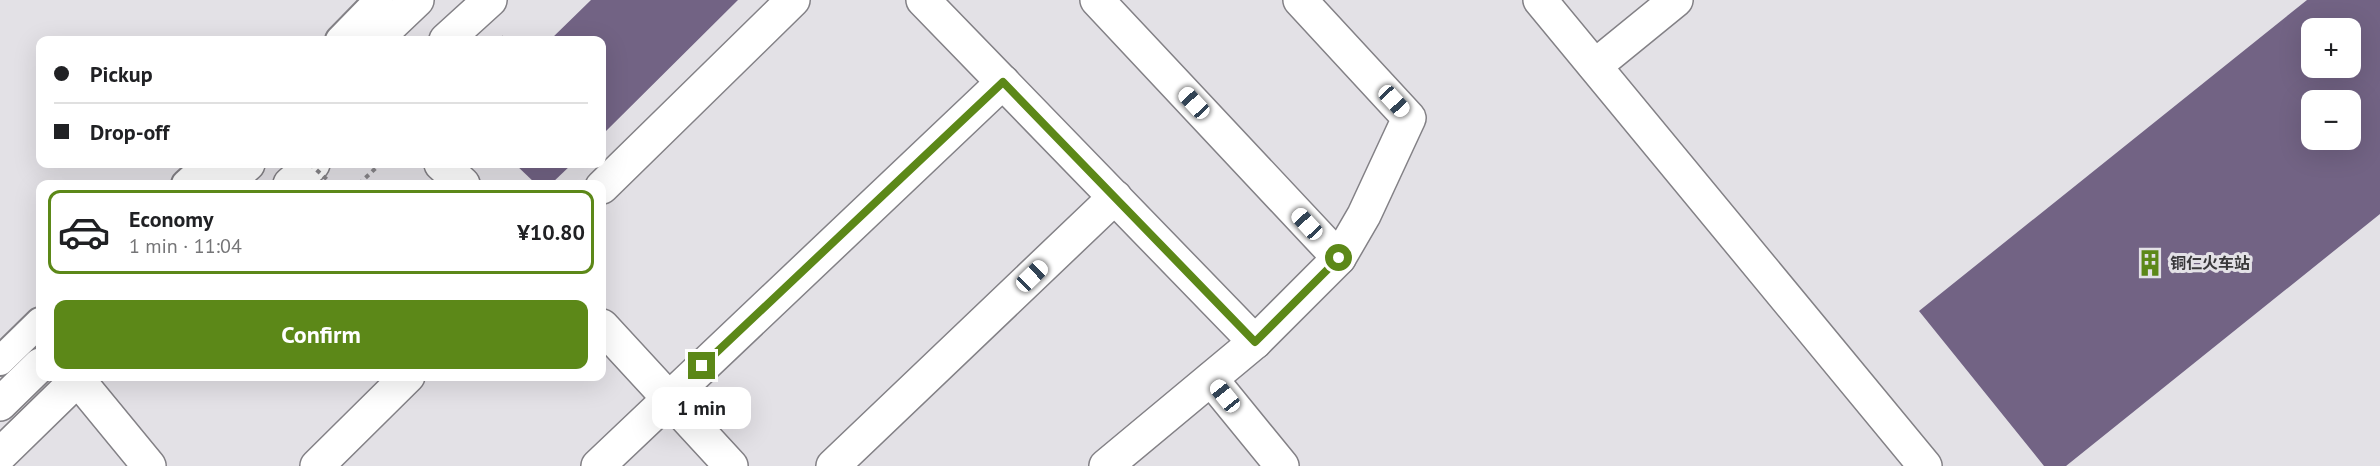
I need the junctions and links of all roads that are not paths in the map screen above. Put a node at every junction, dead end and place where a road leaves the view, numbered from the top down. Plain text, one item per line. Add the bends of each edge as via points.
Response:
1 (379, 0) edge
2 (417, 0) edge
3 (490, 0) edge
4 (793, 0) edge
5 (923, 0) edge
6 (1097, 0) edge
7 (1300, 0) edge
8 (1540, 0) edge
9 (1676, 0) edge
10 (344, 36) edge
11 (379, 36) edge
12 (450, 36) edge
13 (1595, 66) junction
14 (1003, 82) junction
15 (204, 168) edge
16 (244, 168) edge
17 (308, 168) edge
18 (445, 168) edge
19 (190, 180) edge
20 (230, 180) edge
21 (294, 180) edge
22 (459, 180) edge
23 (606, 184) edge
24 (1114, 197) junction
25 (1339, 258) junction
26 (36, 326) edge
27 (606, 330) edge
28 (1255, 342) junction
29 (0, 361) edge
30 (36, 369) edge
31 (1210, 379) junction
32 (75, 381) edge
33 (80, 381) edge
34 (403, 381) edge
35 (669, 398) junction
36 (0, 404) edge
37 (0, 455) edge
38 (149, 466) edge
39 (317, 466) edge
40 (598, 466) edge
41 (731, 466) edge
42 (833, 466) edge
43 (1106, 466) edge
44 (1282, 466) edge
45 (1925, 466) edge

1 - 10 street
2 - 11 street
3 - 12 street
4 - 23 street
5 - 14 street
6 - 25 street
7 - 25 street via 1410,118
8 - 13 street
9 - 13 street
13 - 45 street
14 - 24 street
14 - 35 street
15 - 19 street
16 - 20 street
17 - 21 street
18 - 22 street
24 - 28 street
24 - 42 street
25 - 28 street
26 - 29 street
27 - 35 street
28 - 31 street
30 - 36 street
31 - 43 street
31 - 44 street
32 - 37 street
33 - 38 street
34 - 39 street
35 - 40 street
35 - 41 street

